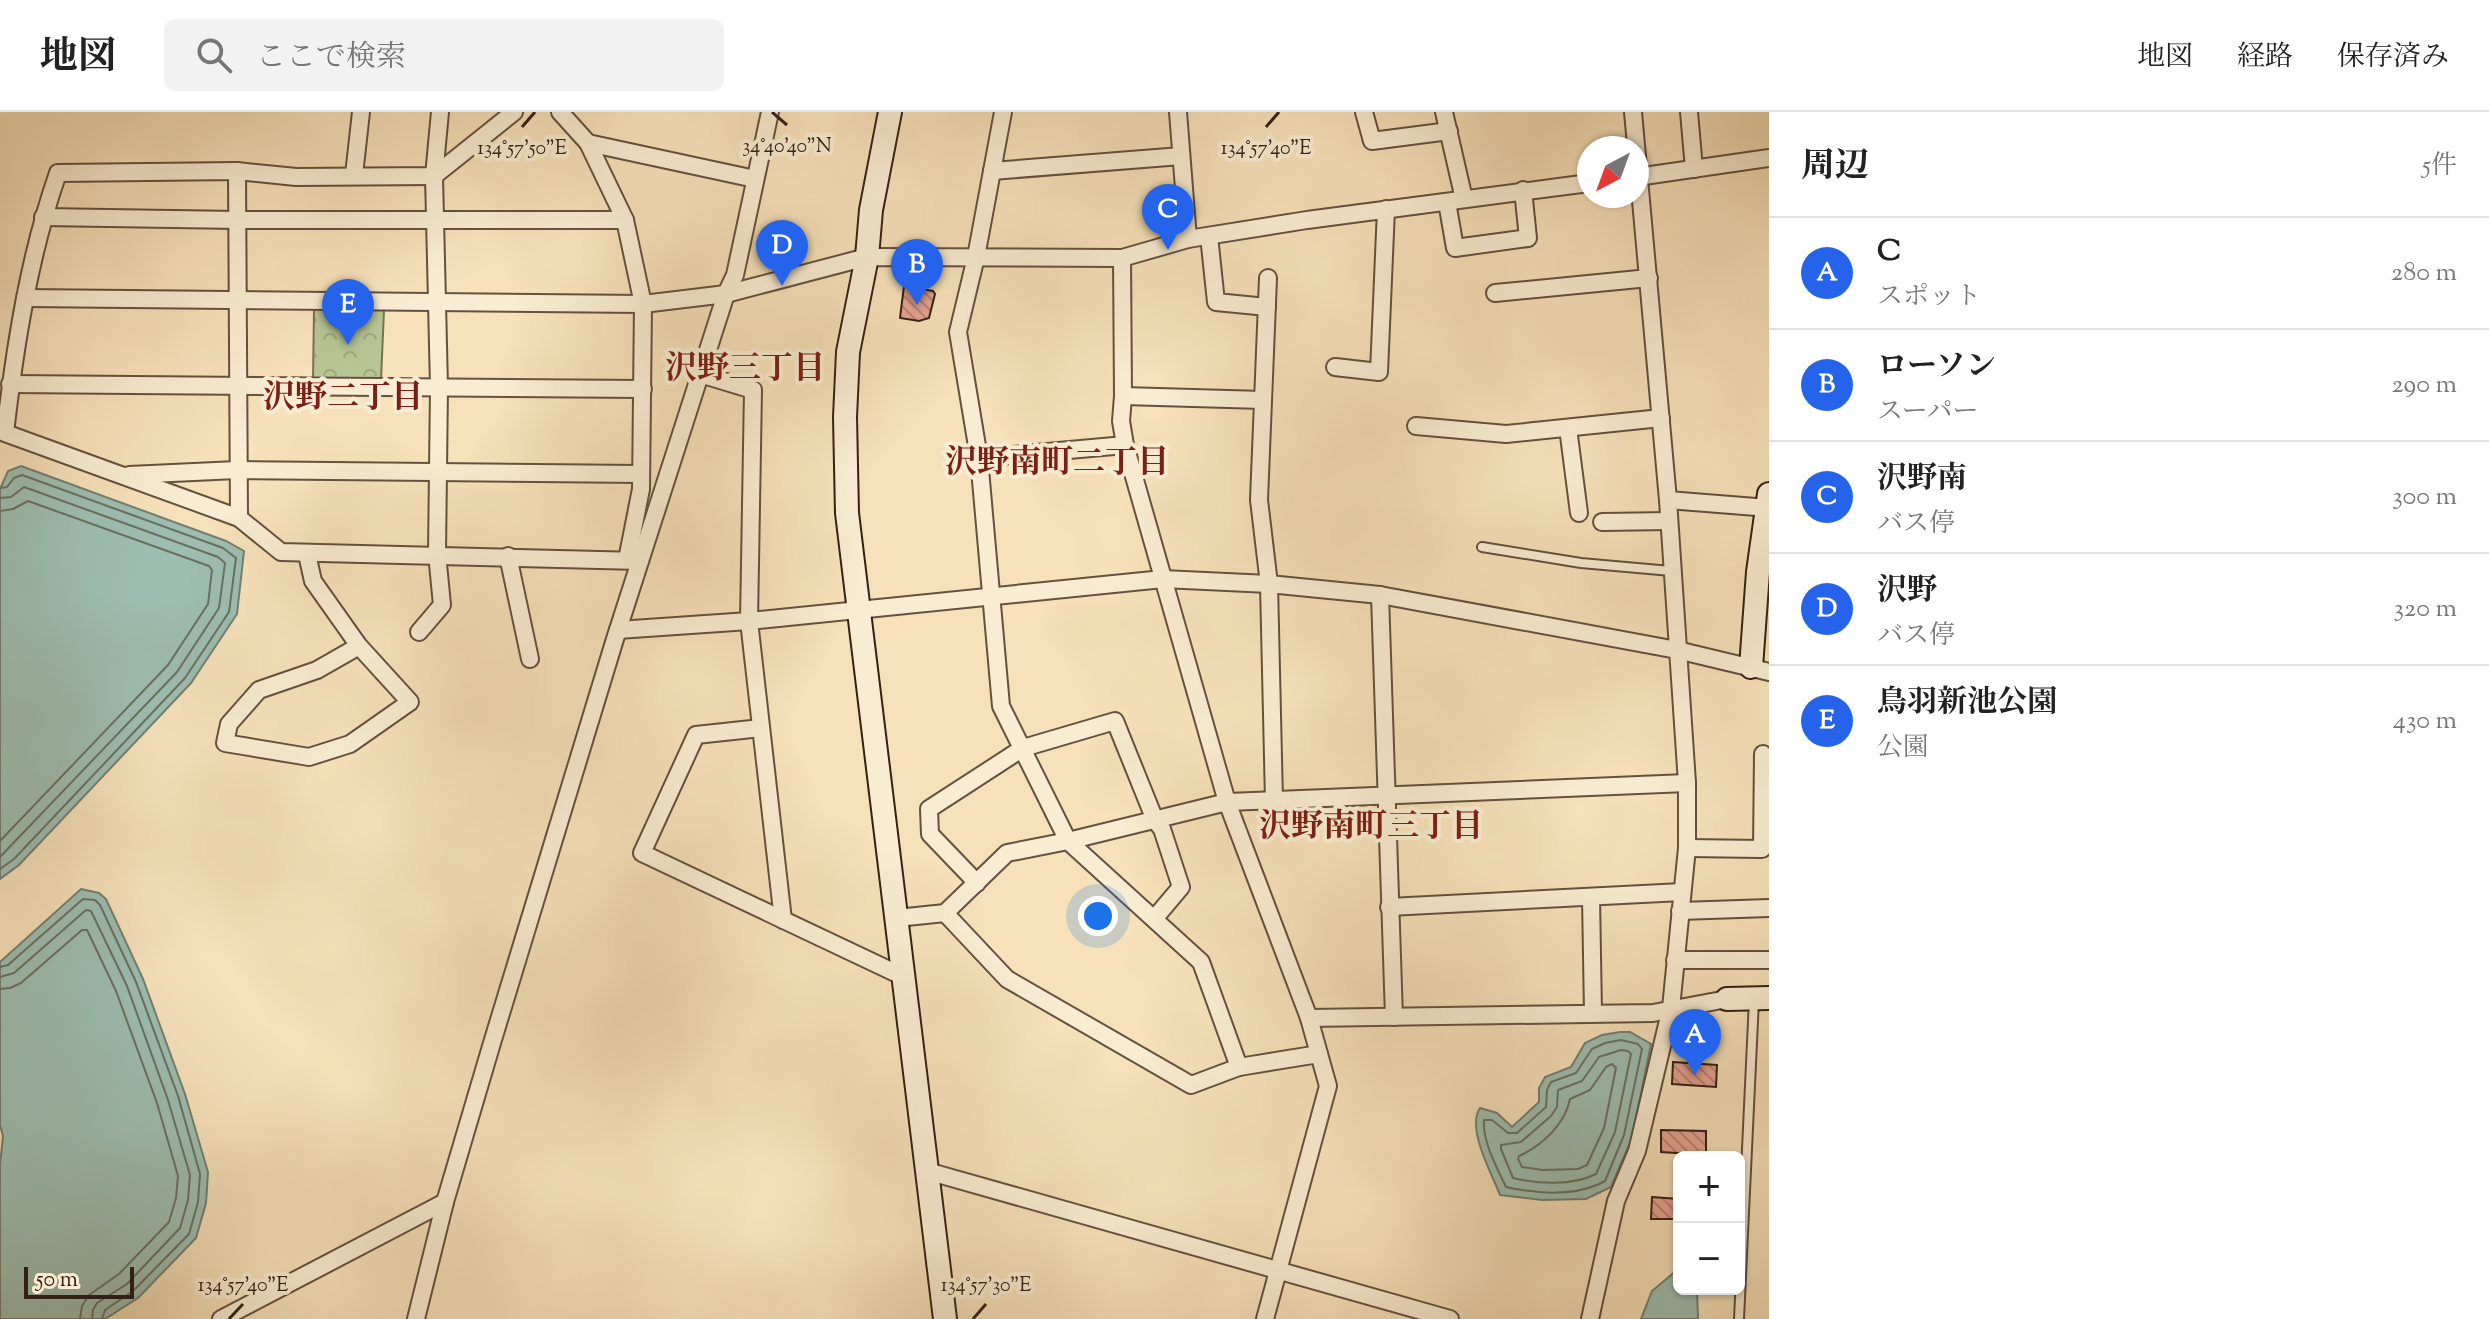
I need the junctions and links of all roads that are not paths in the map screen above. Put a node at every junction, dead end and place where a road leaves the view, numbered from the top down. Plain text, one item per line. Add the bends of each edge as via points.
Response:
1 (361, 112) edge
2 (440, 112) edge
3 (514, 112) edge
4 (560, 112) edge
5 (770, 112) edge
6 (890, 112) edge
7 (1003, 112) edge
8 (1178, 112) edge
9 (1364, 112) edge
10 (1444, 112) edge
11 (1633, 112) edge
12 (1689, 112) edge
13 (1449, 131) junction
14 (1635, 136) edge
15 (588, 143) junction
16 (1181, 156) junction
17 (1769, 158) edge
18 (1694, 169) junction
19 (237, 171) junction
20 (992, 171) junction
21 (354, 175) junction
22 (434, 176) junction
23 (1649, 176) edge
24 (755, 179) junction
25 (1577, 184) edge
26 (1523, 190) junction
27 (1456, 200) junction
28 (1642, 208) edge
29 (1386, 209) junction
30 (43, 217) junction
31 (238, 220) junction
32 (436, 220) junction
33 (625, 220) junction
34 (1209, 236) junction
35 (1188, 239) junction
36 (867, 257) junction
37 (976, 257) junction
38 (1122, 258) junction
39 (1268, 278) dead end
40 (1649, 278) junction
41 (1495, 293) dead end
42 (726, 294) junction
43 (25, 298) junction
44 (238, 300) junction
45 (438, 301) junction
46 (643, 304) junction
47 (1267, 307) junction
48 (1335, 367) dead end
49 (700, 374) junction
50 (10, 384) junction
51 (238, 387) junction
52 (439, 387) junction
53 (643, 389) junction
54 (1123, 396) junction
55 (1263, 400) junction
56 (1661, 418) junction
57 (1416, 426) dead end
58 (1568, 428) junction
59 (1125, 445) junction
60 (979, 458) junction
61 (237, 470) junction
62 (438, 472) junction
63 (641, 474) junction
64 (119, 475) junction
65 (1668, 500) junction
66 (1768, 503) edge
67 (1579, 513) dead end
68 (239, 518) junction
69 (1669, 521) junction
70 (1602, 522) dead end
71 (1482, 547) dead end
72 (307, 554) junction
73 (437, 554) junction
74 (508, 556) junction
75 (634, 560) junction
76 (1671, 571) junction
77 (1163, 579) junction
78 (1269, 584) junction
79 (1380, 595) junction
80 (991, 598) junction
81 (859, 610) junction
82 (749, 621) junction
83 (618, 630) junction
84 (419, 632) dead end
85 (359, 646) junction
86 (1677, 650) junction
87 (530, 659) dead end
88 (1760, 669) edge
89 (761, 728) junction
90 (1023, 748) junction
91 (1763, 754) dead end
92 (1687, 783) junction
93 (1386, 797) junction
94 (1274, 801) junction
95 (1227, 802) junction
96 (1155, 820) junction
97 (1068, 841) junction
98 (1687, 848) junction
99 (977, 883) junction
100 (1682, 892) junction
101 (1591, 897) junction
102 (1389, 907) junction
103 (1769, 908) edge
104 (1680, 911) junction
105 (945, 913) junction
106 (897, 918) junction
107 (1154, 919) junction
108 (783, 920) junction
109 (1675, 960) junction
110 (1769, 960) edge
111 (904, 977) junction
112 (1762, 998) edge
113 (1727, 999) joint
114 (1671, 1008) junction
115 (1593, 1013) junction
116 (1394, 1017) junction
117 (1309, 1018) junction
118 (1319, 1054) junction
119 (1239, 1067) junction
120 (927, 1171) junction
121 (445, 1202) junction
122 (1279, 1270) junction
123 (221, 1319) edge
124 (416, 1319) edge
125 (945, 1319) edge
126 (1265, 1319) edge
127 (1450, 1319) edge
128 (1590, 1319) edge
129 (1739, 1319) edge

1 - 21 street
2 - 22 street
3 - 22 street
4 - 15 street
5 - 24 street
6 - 36 street
7 - 20 street
8 - 16 street
9 - 13 street via 1372,141
10 - 13 street
11 - 14 street
12 - 18 street
13 - 27 street
15 - 24 street
15 - 33 street
16 - 20 street
16 - 35 street
17 - 18 street
18 - 23 street
19 - 21 street
19 - 30 street via 58,173
19 - 31 street
20 - 37 street
21 - 22 street
22 - 32 street
24 - 42 street via 735,275
25 - 26 street
26 - 27 street
26 - 27 street via 1528,238 1455,248
27 - 29 street
28 - 40 street
29 - 34 street
29 - 48 street via 1379,372
30 - 31 street
30 - 43 street
31 - 32 street
31 - 44 street
32 - 33 street
32 - 45 street
33 - 46 street
34 - 35 street
34 - 47 street via 1216,302
35 - 38 street
36 - 37 street
36 - 42 street
36 - 81 street via 848,352 845,417 847,513
37 - 38 street
37 - 60 street via 958,332
38 - 54 street
39 - 47 street
40 - 41 street
40 - 56 street
42 - 46 street
42 - 49 street
43 - 44 street
43 - 50 street
44 - 45 street
44 - 51 street
45 - 46 street
45 - 52 street
46 - 53 street
47 - 55 street
49 - 75 street
49 - 82 street via 753,390
50 - 51 street
50 - 64 street via 5,433
51 - 52 street
51 - 61 street
52 - 53 street
52 - 62 street
53 - 63 street
54 - 55 street
54 - 59 street
55 - 78 street via 1259,500
56 - 58 street
56 - 65 street
57 - 58 street via 1506,434
58 - 67 street
59 - 60 street
59 - 77 street
60 - 80 street
61 - 62 street
61 - 64 street
61 - 68 street
62 - 63 street
62 - 73 street
63 - 75 street
64 - 68 street
65 - 66 street
65 - 69 street
66 - 88 street via 1758,572
68 - 72 street via 281,552
69 - 70 street
69 - 76 street
71 - 76 lane
72 - 73 street
72 - 85 street via 313,581
73 - 74 street
73 - 84 street via 442,605
74 - 75 street
74 - 87 street
75 - 83 street
76 - 86 street
77 - 78 street
77 - 80 street
77 - 95 street
78 - 79 street
78 - 94 street
79 - 86 street
79 - 93 street
80 - 81 street
80 - 90 street via 1001,706
81 - 82 street
81 - 106 street
82 - 83 street
82 - 89 street
83 - 121 street
85 - 85 street via 410,702 350,744 309,757 225,743 229,724 259,690 317,670
86 - 88 street
86 - 92 street
89 - 108 street
89 - 108 street via 696,735 642,853
90 - 96 street via 1115,721
90 - 97 street
90 - 99 street via 929,809 930,834
91 - 98 street via 1762,849
92 - 93 street
92 - 98 street
93 - 94 street
93 - 102 street
94 - 95 street
95 - 96 street
95 - 117 street
96 - 97 street
96 - 107 street via 1181,887
97 - 99 street via 1007,853
97 - 107 street
98 - 100 street
99 - 105 street
100 - 101 street
100 - 104 street
101 - 102 street
101 - 115 street
102 - 116 street
103 - 104 street
104 - 109 street
105 - 106 street
105 - 119 street via 1007,979 1191,1085
106 - 111 street
107 - 119 street via 1201,962
108 - 111 street
109 - 110 street
109 - 114 street
111 - 120 street
112 - 113 street
112 - 129 lane
113 - 114 street
114 - 115 street
114 - 128 street via 1637,1151 1616,1201
115 - 116 street
116 - 117 street
117 - 118 street
118 - 119 street
118 - 122 street via 1328,1086
120 - 122 street
120 - 125 street
121 - 123 street
121 - 124 street
122 - 126 street
122 - 127 street

